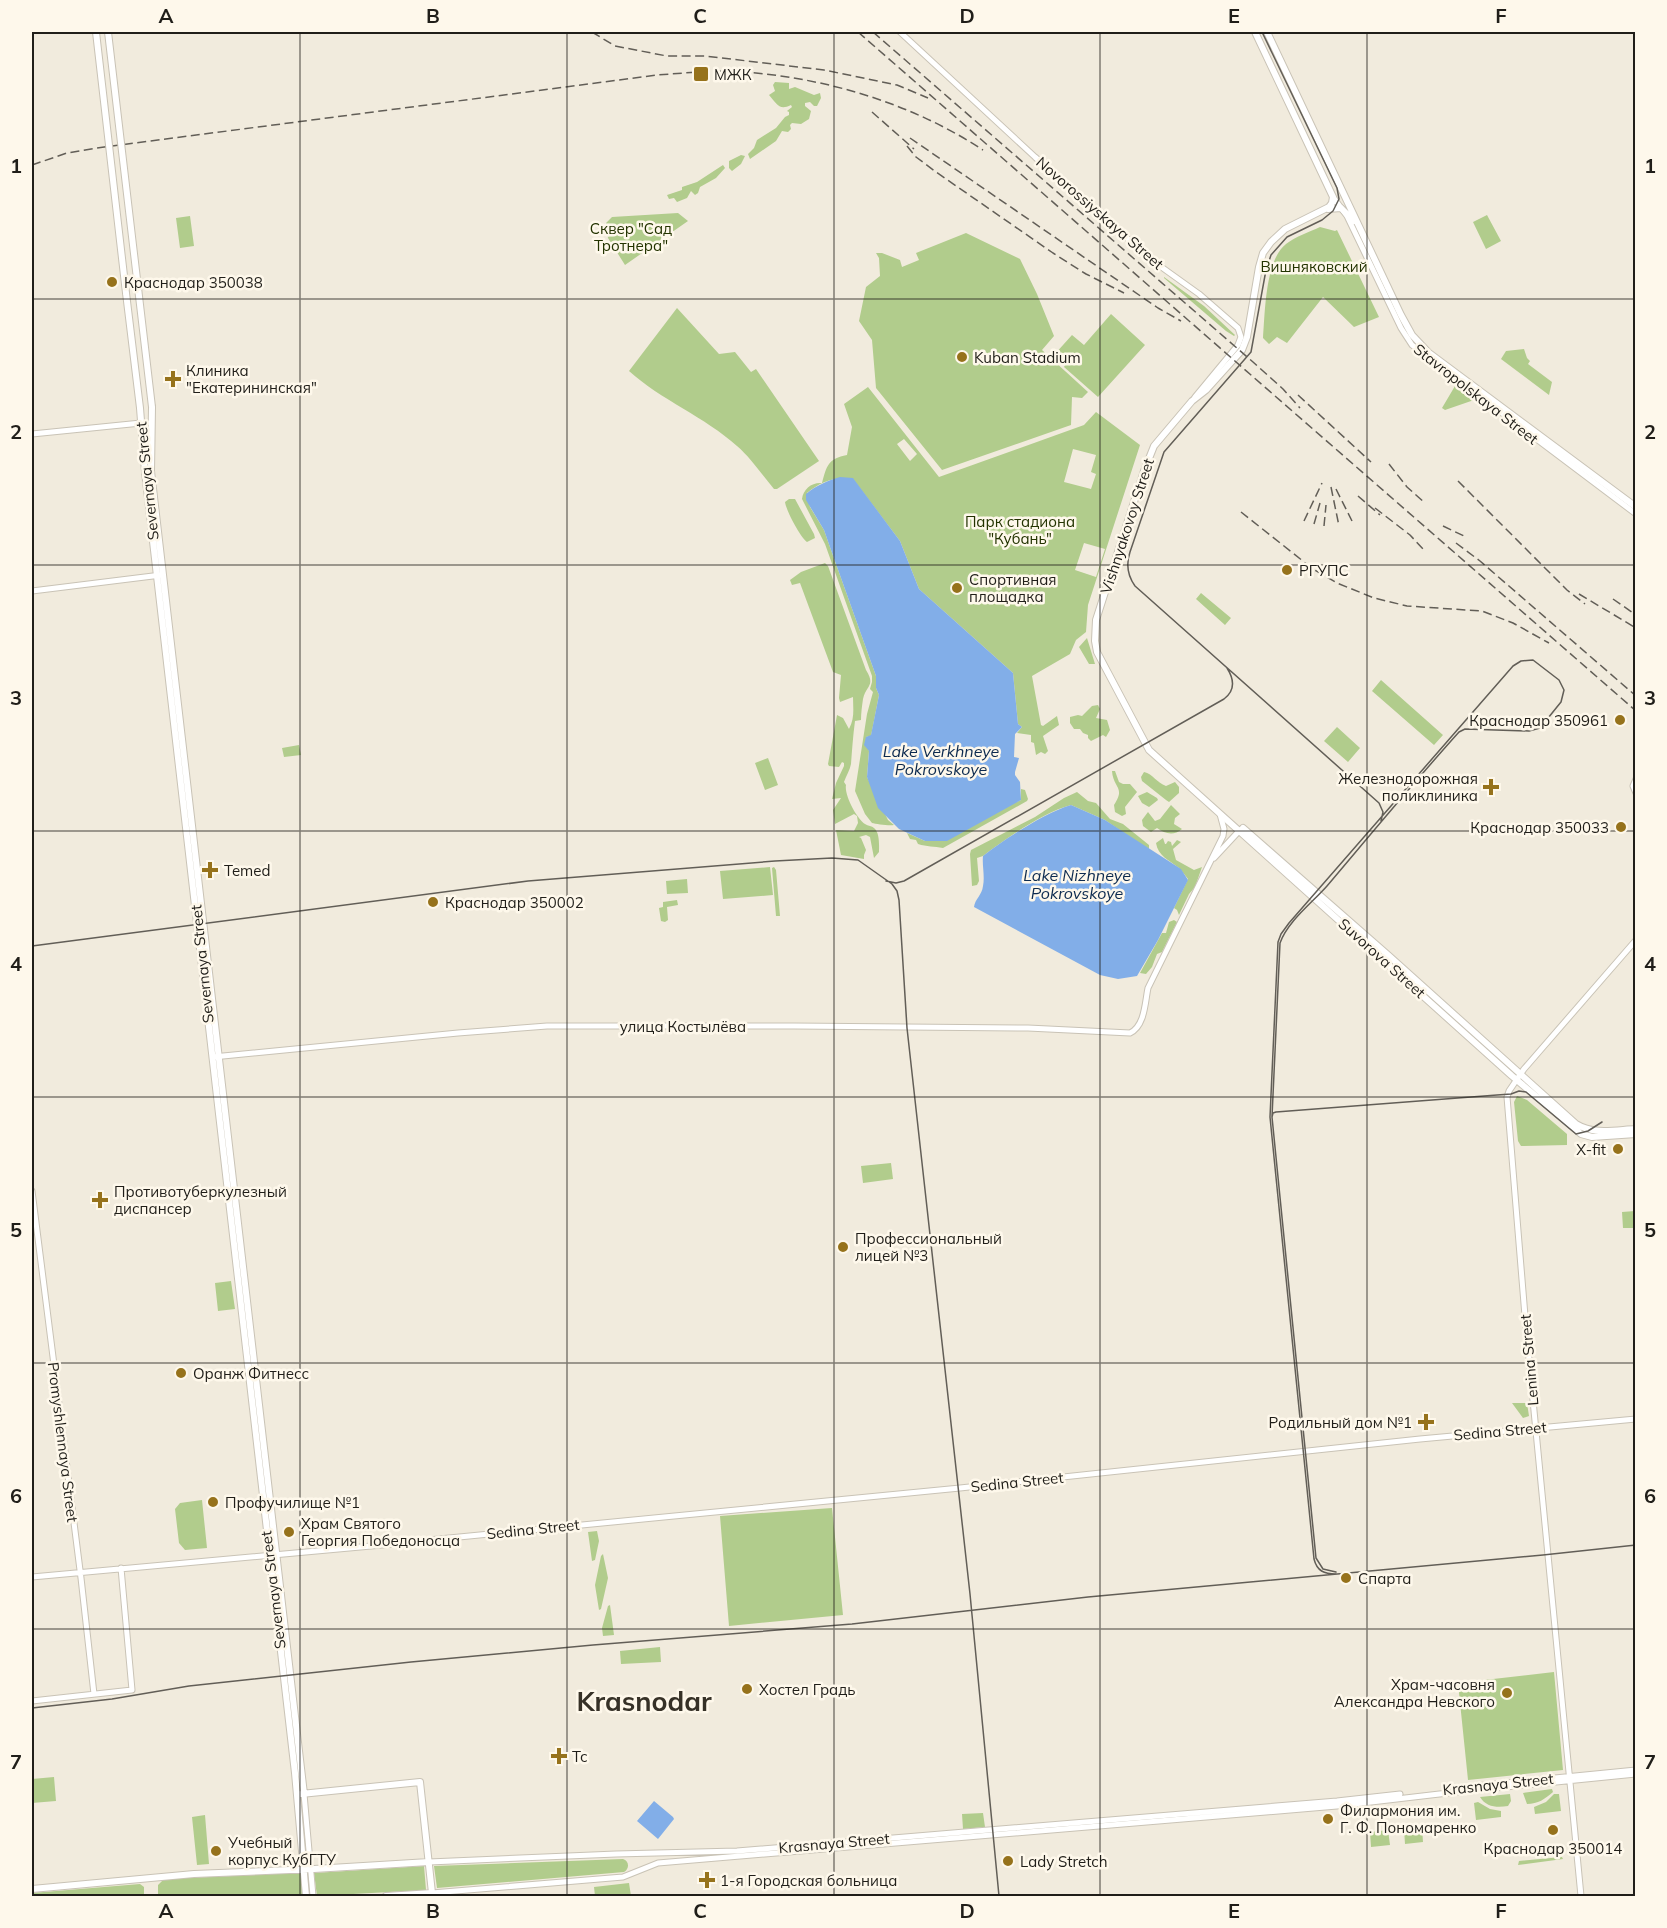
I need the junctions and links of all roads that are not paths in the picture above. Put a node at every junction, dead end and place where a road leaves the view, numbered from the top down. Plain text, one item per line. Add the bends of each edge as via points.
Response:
1 (96, 32) edge
2 (108, 32) edge
3 (900, 32) edge
4 (1255, 32) edge
5 (1267, 32) edge
6 (1333, 197) junction
7 (1341, 208) junction
8 (1319, 213) junction
9 (1369, 248) junction
10 (1192, 401) junction
11 (141, 423) junction
12 (32, 434) edge
13 (1635, 507) edge
14 (1635, 513) edge
15 (160, 575) junction
16 (32, 591) edge
17 (1095, 641) joint
18 (1635, 779) edge
19 (1635, 792) edge
20 (1220, 814) junction
21 (1241, 830) junction
22 (1209, 864) junction
23 (1635, 940) edge
24 (216, 1057) junction
25 (1518, 1077) junction
26 (1635, 1128) edge
27 (1635, 1134) edge
28 (32, 1191) edge
29 (1635, 1419) edge
30 (1535, 1428) junction
31 (272, 1553) junction
32 (120, 1568) junction
33 (80, 1572) junction
34 (32, 1577) edge
35 (94, 1694) junction
36 (32, 1701) edge
37 (1635, 1770) edge
38 (1635, 1774) edge
39 (1569, 1778) junction
40 (300, 1794) junction
41 (429, 1862) junction
42 (308, 1869) junction
43 (32, 1888) edge
44 (432, 1893) junction
45 (306, 1896) edge
46 (313, 1896) edge
47 (386, 1896) edge
48 (1581, 1896) edge

1 - 11 main road, Severnaya Street, bridge
2 - 15 main road, Severnaya Street, bridge via 152,407 151,471
3 - 10 main road, Novorossiyskaya Street via 1153,261 1238,328 1238,345
4 - 6 main road, Stavropolskaya Street
5 - 9 main road, Stavropolskaya Street
6 - 7 main road, Stavropolskaya Street
6 - 8 main road, Vishnyakovoy Street via 1331,205
7 - 8 main road
7 - 9 main road, Stavropolskaya Street
7 - 14 main road, Stavropolskaya Street via 1412,345
8 - 10 main road, Vishnyakovoy Street via 1285,229 1266,249 1258,267 1245,344 1228,367
9 - 13 main road, Stavropolskaya Street via 1409,330 1422,346
10 - 17 main road, Vishnyakovoy Street via 1151,452 1096,620
11 - 12 main road
11 - 15 main road, Severnaya Street
15 - 16 main road
15 - 24 main road, Severnaya Street
17 - 20 main road, Suvorova Street via 1102,665 1149,750
18 - 19 main road
20 - 21 main road, Suvorova Street
20 - 22 main road via 1223,836
21 - 22 main road
21 - 25 main road, Suvorova Street
22 - 24 main road, улица Костылёва via 1148,988 1137,1029 1130,1033 547,1026
23 - 25 main road, Lenina Street
24 - 31 main road, Severnaya Street
25 - 26 main road, Suvorova Street via 1585,1129
25 - 27 main road, Suvorova Street via 1581,1134
25 - 30 main road, Lenina Street via 1508,1097
28 - 33 main road, Promyshlennaya Street
29 - 30 main road, Sedina Street
30 - 31 main road, Sedina Street via 395,1544
30 - 39 main road, Lenina Street
31 - 32 main road, Sedina Street
31 - 40 main road, Severnaya Street
32 - 33 main road, Sedina Street
32 - 35 main road via 132,1690
33 - 34 main road, Sedina Street
33 - 35 main road, Promyshlennaya Street
35 - 36 main road
37 - 39 main road, Krasnaya Street
38 - 39 main road, Krasnaya Street
39 - 41 main road, Krasnaya Street via 737,1851
39 - 44 main road, Krasnaya Street via 1344,1805 658,1863 623,1877
39 - 48 main road, Lenina Street
40 - 41 main road via 420,1782
40 - 42 main road, Severnaya Street
41 - 42 main road, Krasnaya Street
41 - 44 main road
42 - 43 main road, Krasnaya Street
42 - 45 main road, Severnaya Street
42 - 46 main road, Severnaya Street
44 - 47 main road, Krasnaya Street

